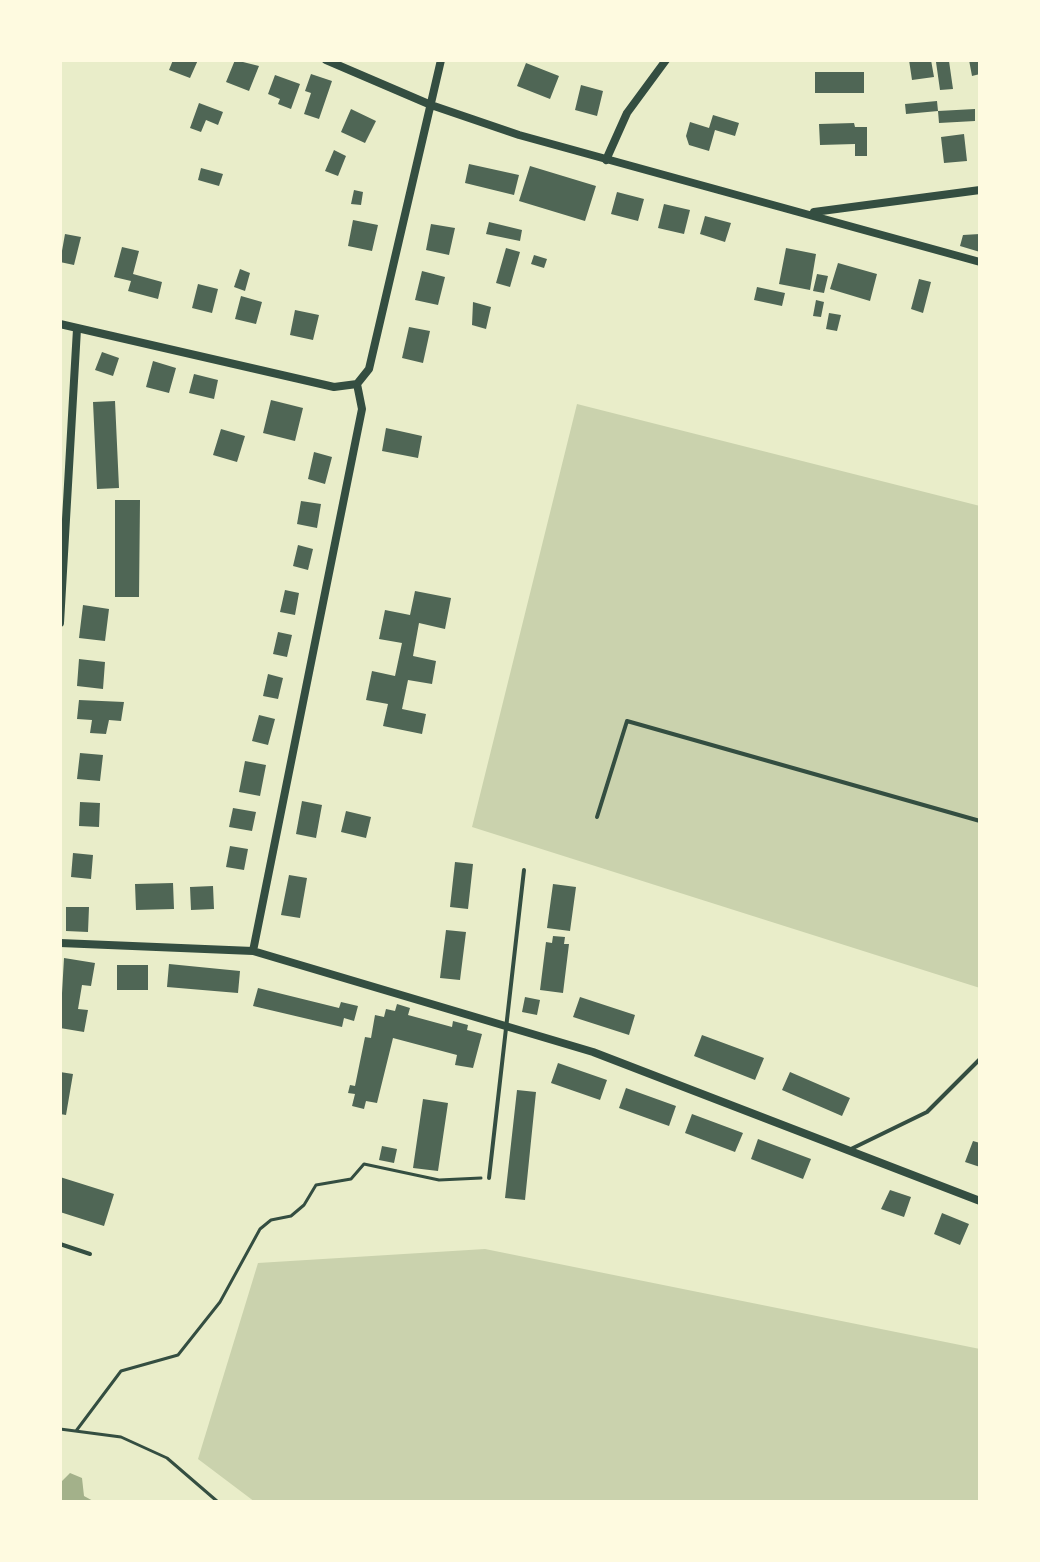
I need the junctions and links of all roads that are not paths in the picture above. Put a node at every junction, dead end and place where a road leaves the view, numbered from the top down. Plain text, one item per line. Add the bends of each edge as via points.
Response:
1 (326, 60) edge
2 (441, 60) edge
3 (666, 60) edge
4 (431, 105) junction
5 (606, 160) junction
6 (980, 190) edge
7 (809, 213) junction
8 (980, 262) edge
9 (60, 324) edge
10 (77, 329) junction
11 (357, 384) junction
12 (60, 623) edge
13 (597, 817) dead end
14 (980, 821) edge
15 (524, 870) dead end
16 (60, 943) edge
17 (253, 951) junction
18 (505, 1026) junction
19 (980, 1059) edge
20 (849, 1150) junction
21 (489, 1178) road end
22 (980, 1201) edge
23 (60, 1244) edge
24 (90, 1254) dead end

1 - 4 street
2 - 4 street
3 - 5 street via 627,113
4 - 5 street
4 - 11 street via 369,369
5 - 7 street
6 - 7 street
7 - 8 street
9 - 10 street
10 - 11 street via 334,387
10 - 12 street
11 - 17 street via 362,409
13 - 14 lane via 627,721
15 - 18 lane
16 - 17 street
17 - 18 street
18 - 20 street via 593,1052
18 - 21 lane
19 - 20 lane via 927,1112
20 - 22 street
23 - 24 lane

